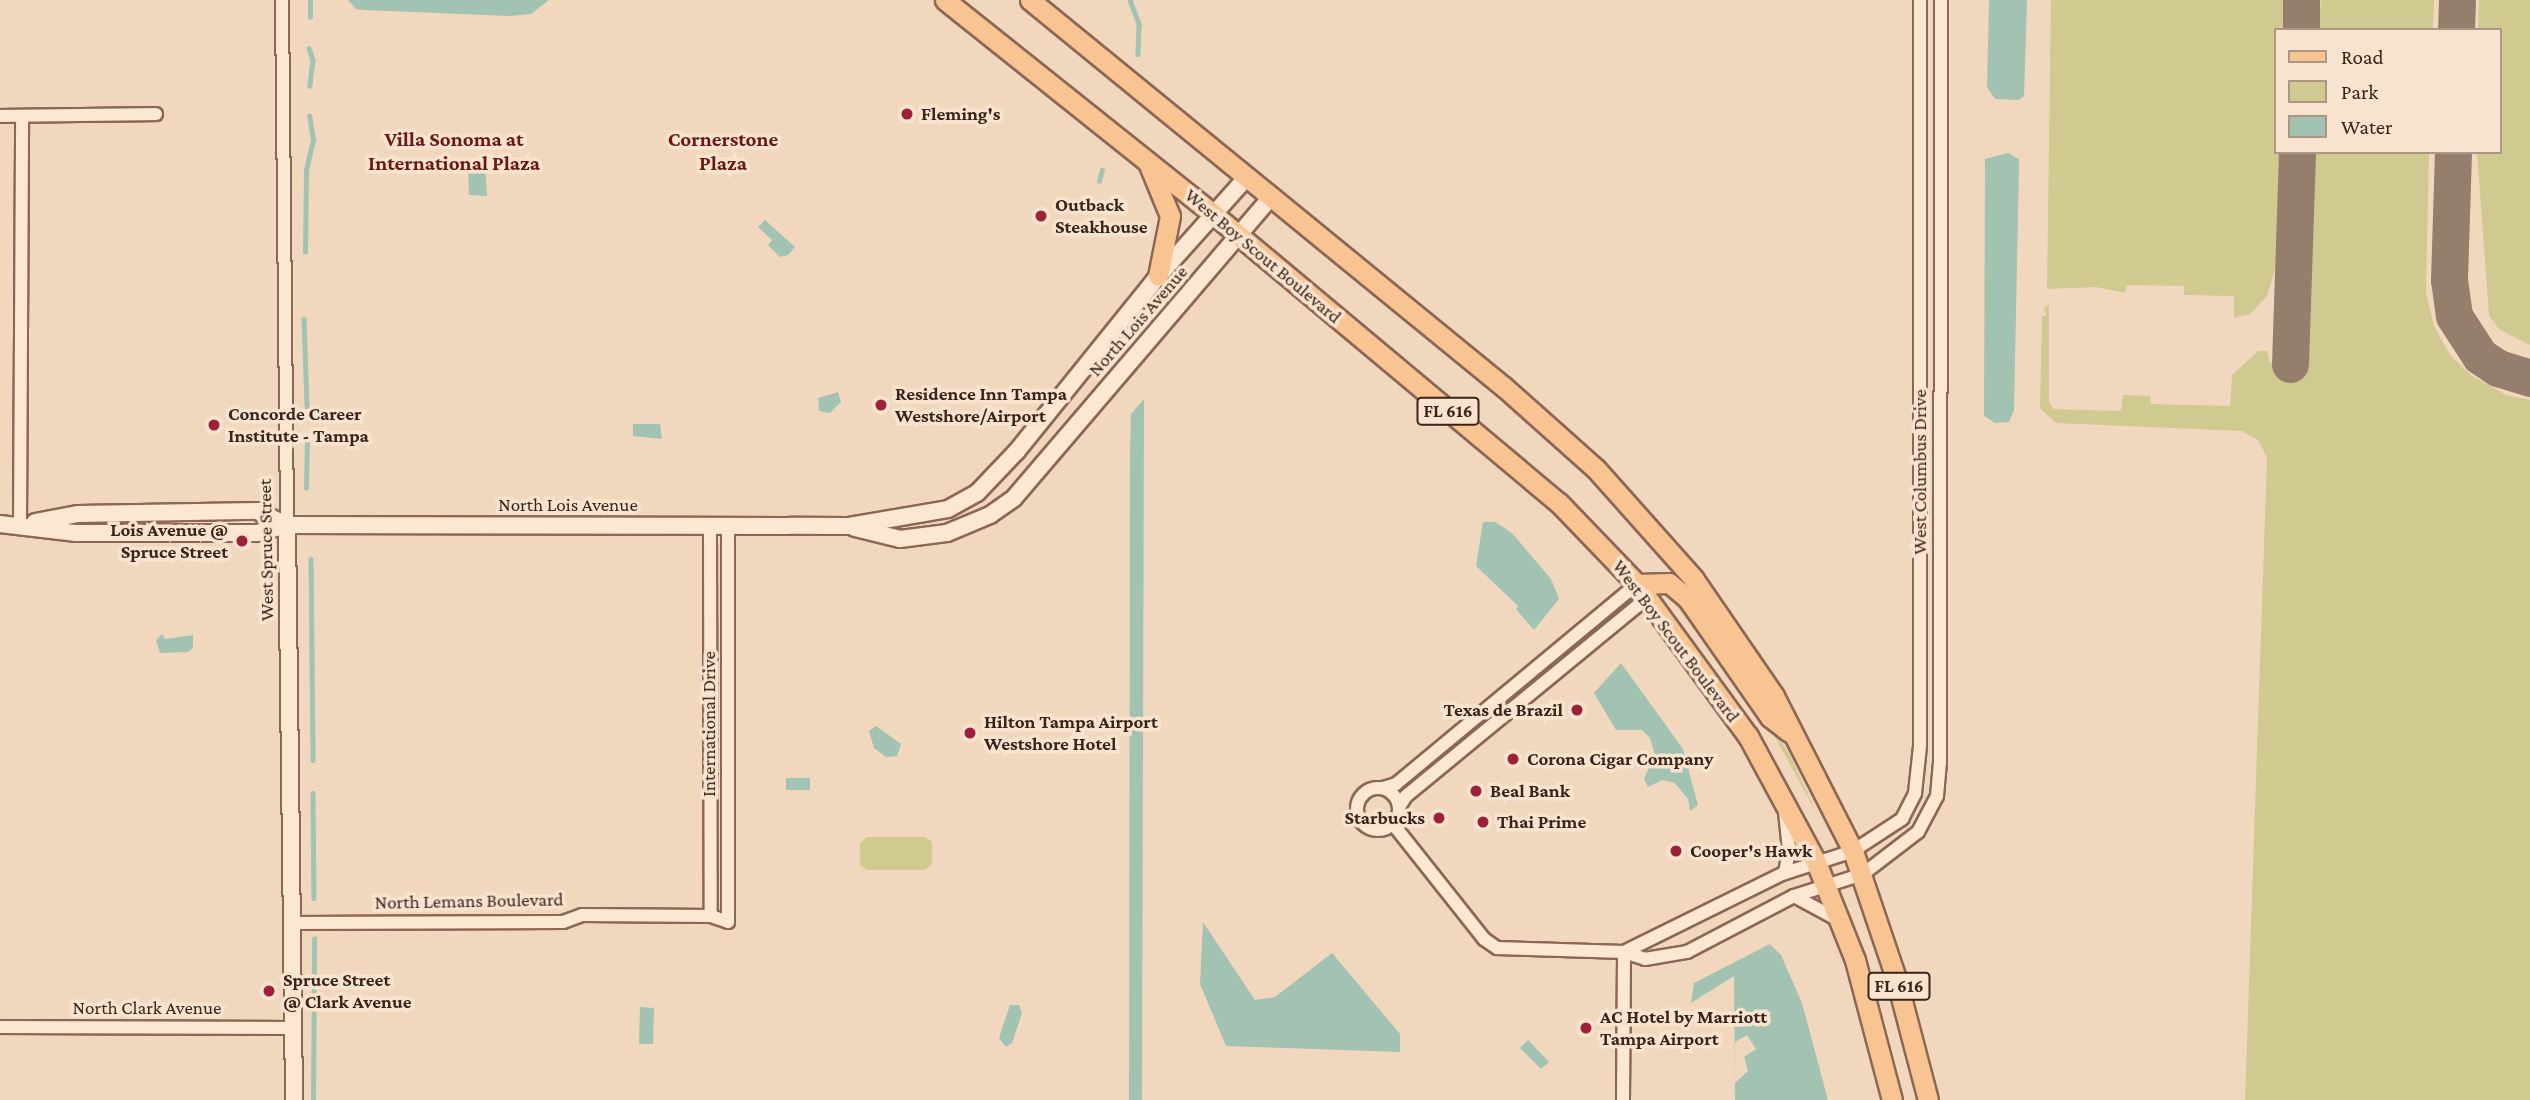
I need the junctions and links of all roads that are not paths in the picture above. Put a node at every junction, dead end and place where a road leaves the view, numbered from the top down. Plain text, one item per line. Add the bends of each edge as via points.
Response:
1 (282, 0) edge
2 (945, 0) edge
3 (1030, 0) edge
4 (1920, 0) edge
5 (1941, 0) edge
6 (156, 114) dead end
7 (0, 116) edge
8 (22, 116) junction
9 (1147, 161) junction
10 (1247, 177) junction
11 (1271, 197) junction
12 (1212, 213) junction
13 (1239, 235) junction
14 (1158, 276) junction
15 (0, 524) edge
16 (20, 524) junction
17 (288, 525) junction
18 (710, 526) junction
19 (728, 526) junction
20 (849, 526) junction
21 (1642, 591) junction
22 (710, 635) junction
23 (728, 635) junction
24 (1498, 699) junction
25 (1519, 704) junction
26 (1795, 737) junction
27 (1383, 788) junction
28 (1784, 803) junction
29 (1399, 807) junction
30 (710, 814) junction
31 (728, 814) junction
32 (1393, 824) junction
33 (1853, 850) junction
34 (1816, 862) junction
35 (1785, 873) junction
36 (1863, 874) junction
37 (1826, 885) junction
38 (1794, 896) junction
39 (711, 916) junction
40 (728, 922) joint
41 (1840, 922) junction
42 (293, 923) junction
43 (1624, 951) junction
44 (0, 1027) edge
45 (294, 1028) junction
46 (294, 1100) edge
47 (1623, 1100) edge
48 (1892, 1100) edge
49 (1927, 1100) edge

1 - 17 street, West Spruce Street
2 - 9 main road, West Boy Scout Boulevard / FL 616
3 - 10 main road, FL 616
4 - 33 street, West Columbus Drive via 1920,746 1915,793 1902,819
5 - 36 street, West Columbus Drive via 1940,763 1937,796 1918,832
6 - 8 street
7 - 8 street
8 - 16 street
9 - 12 main road, West Boy Scout Boulevard / FL 616
9 - 14 main road via 1170,216
10 - 11 main road, FL 616
10 - 12 street, North Lois Avenue
11 - 13 street, North Lois Avenue
11 - 26 main road, FL 616 via 1504,387 1596,469 1693,578 1774,696
12 - 13 main road, West Boy Scout Boulevard / FL 616
12 - 14 street, North Lois Avenue
13 - 20 street, North Lois Avenue via 1014,498 990,515 947,533 900,539
13 - 21 main road, West Boy Scout Boulevard / FL 616 via 1559,503
14 - 20 street, North Lois Avenue via 977,493 948,509
15 - 16 street, North Lois Avenue
16 - 17 street, North Lois Avenue via 76,533 243,533
17 - 18 street, North Lois Avenue
17 - 42 street, West Spruce Street
18 - 19 street, North Lois Avenue
18 - 22 street, International Drive
19 - 20 street, North Lois Avenue
19 - 23 street, International Drive
21 - 24 street
21 - 25 street
21 - 26 main road via 1669,583 1688,599 1770,717
21 - 28 main road, West Boy Scout Boulevard / FL 616 via 1748,736
22 - 23 street
22 - 30 street, International Drive
23 - 31 street, International Drive
24 - 25 street
24 - 27 street via 1396,784
25 - 29 street via 1406,796
26 - 33 main road, FL 616
27 - 29 street via 1394,795
27 - 32 street via 1363,793 1357,814 1371,830
28 - 34 main road, West Boy Scout Boulevard / FL 616
28 - 35 street via 1789,850
29 - 32 street
30 - 31 street
30 - 39 street, International Drive
31 - 40 street, International Drive
32 - 43 street, West Columbus Drive via 1484,939 1497,948
33 - 34 street, West Columbus Drive
33 - 36 main road, FL 616
34 - 35 street, West Columbus Drive
34 - 37 main road, West Boy Scout Boulevard / FL 616
35 - 43 street, West Columbus Drive
36 - 37 street, West Columbus Drive
36 - 49 main road, FL 616
37 - 38 street, West Columbus Drive
37 - 41 main road, West Boy Scout Boulevard / FL 616
38 - 41 street
38 - 43 street, West Columbus Drive via 1687,952 1645,959
39 - 40 street, North Lemans Boulevard
39 - 42 street, North Lemans Boulevard via 582,915 563,922
41 - 48 main road, West Boy Scout Boulevard / FL 616 via 1871,1012
42 - 45 street, West Spruce Street
43 - 47 street
44 - 45 street, North Clark Avenue
45 - 46 street, West Spruce Street

